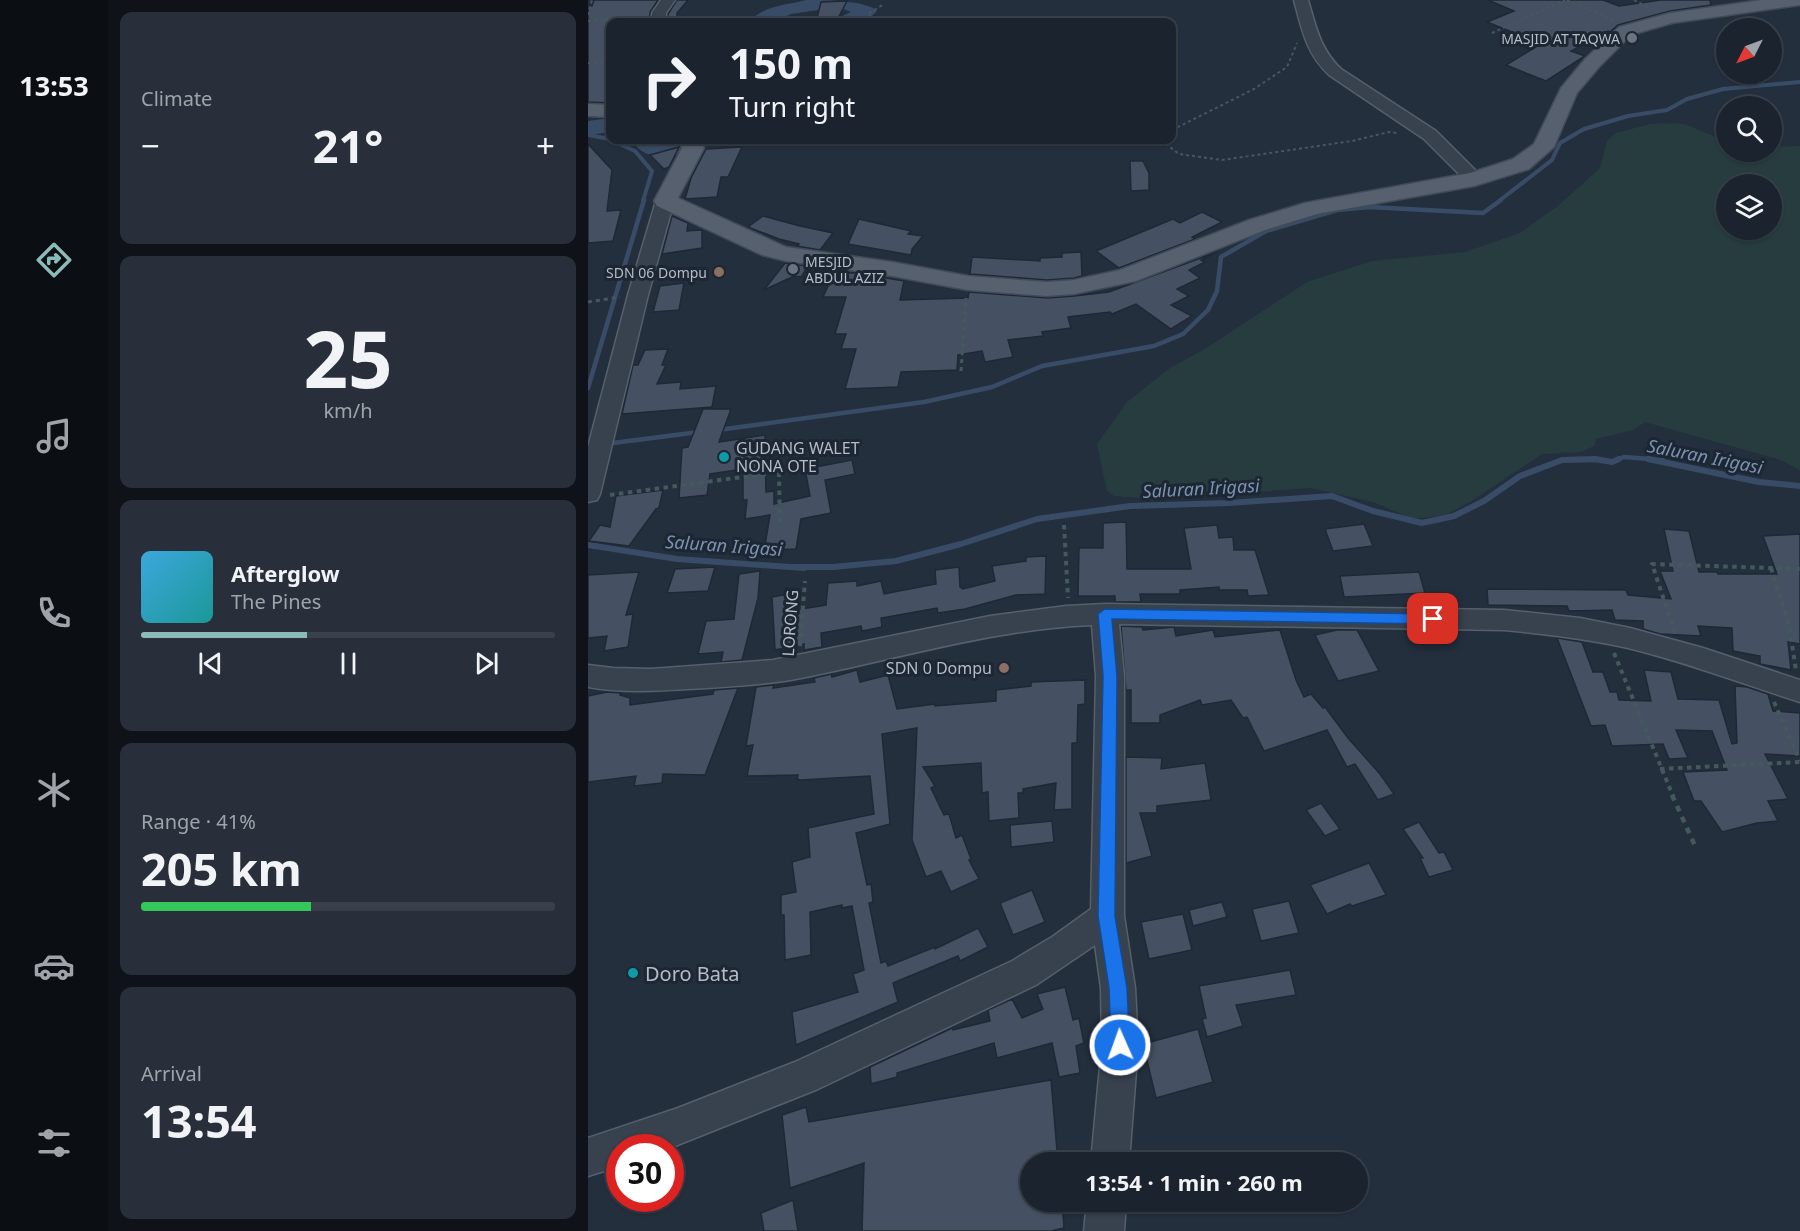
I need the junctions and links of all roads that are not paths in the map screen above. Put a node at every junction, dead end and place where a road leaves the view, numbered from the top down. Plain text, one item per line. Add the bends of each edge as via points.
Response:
1 (668, 0) edge
2 (1301, 0) edge
3 (1800, 0) edge
4 (659, 18) edge
5 (588, 110) edge
6 (606, 111) edge
7 (690, 144) edge
8 (1474, 179) junction
9 (665, 201) junction
10 (593, 495) edge
11 (1105, 614) junction
12 (588, 676) edge
13 (1800, 691) edge
14 (1107, 916) junction
15 (1111, 1152) edge
16 (588, 1157) edge
17 (1106, 1212) edge
18 (1104, 1231) edge

1 - 4 street
2 - 8 street via 1315,52 1329,67 1430,135
3 - 8 main road via 1670,18 1620,35 1568,92 1543,147 1521,164
5 - 6 main road
7 - 9 main road
8 - 9 main road via 1313,208 1257,225 1126,276 1047,288 968,283 786,254
9 - 10 street via 638,295
11 - 12 street via 1069,614 928,638 798,668 632,681
11 - 13 street via 1504,620 1560,625 1682,653
11 - 14 street via 1110,676
14 - 15 street via 1118,988 1120,1045
14 - 16 street via 1024,973 836,1062 678,1127
17 - 18 street

